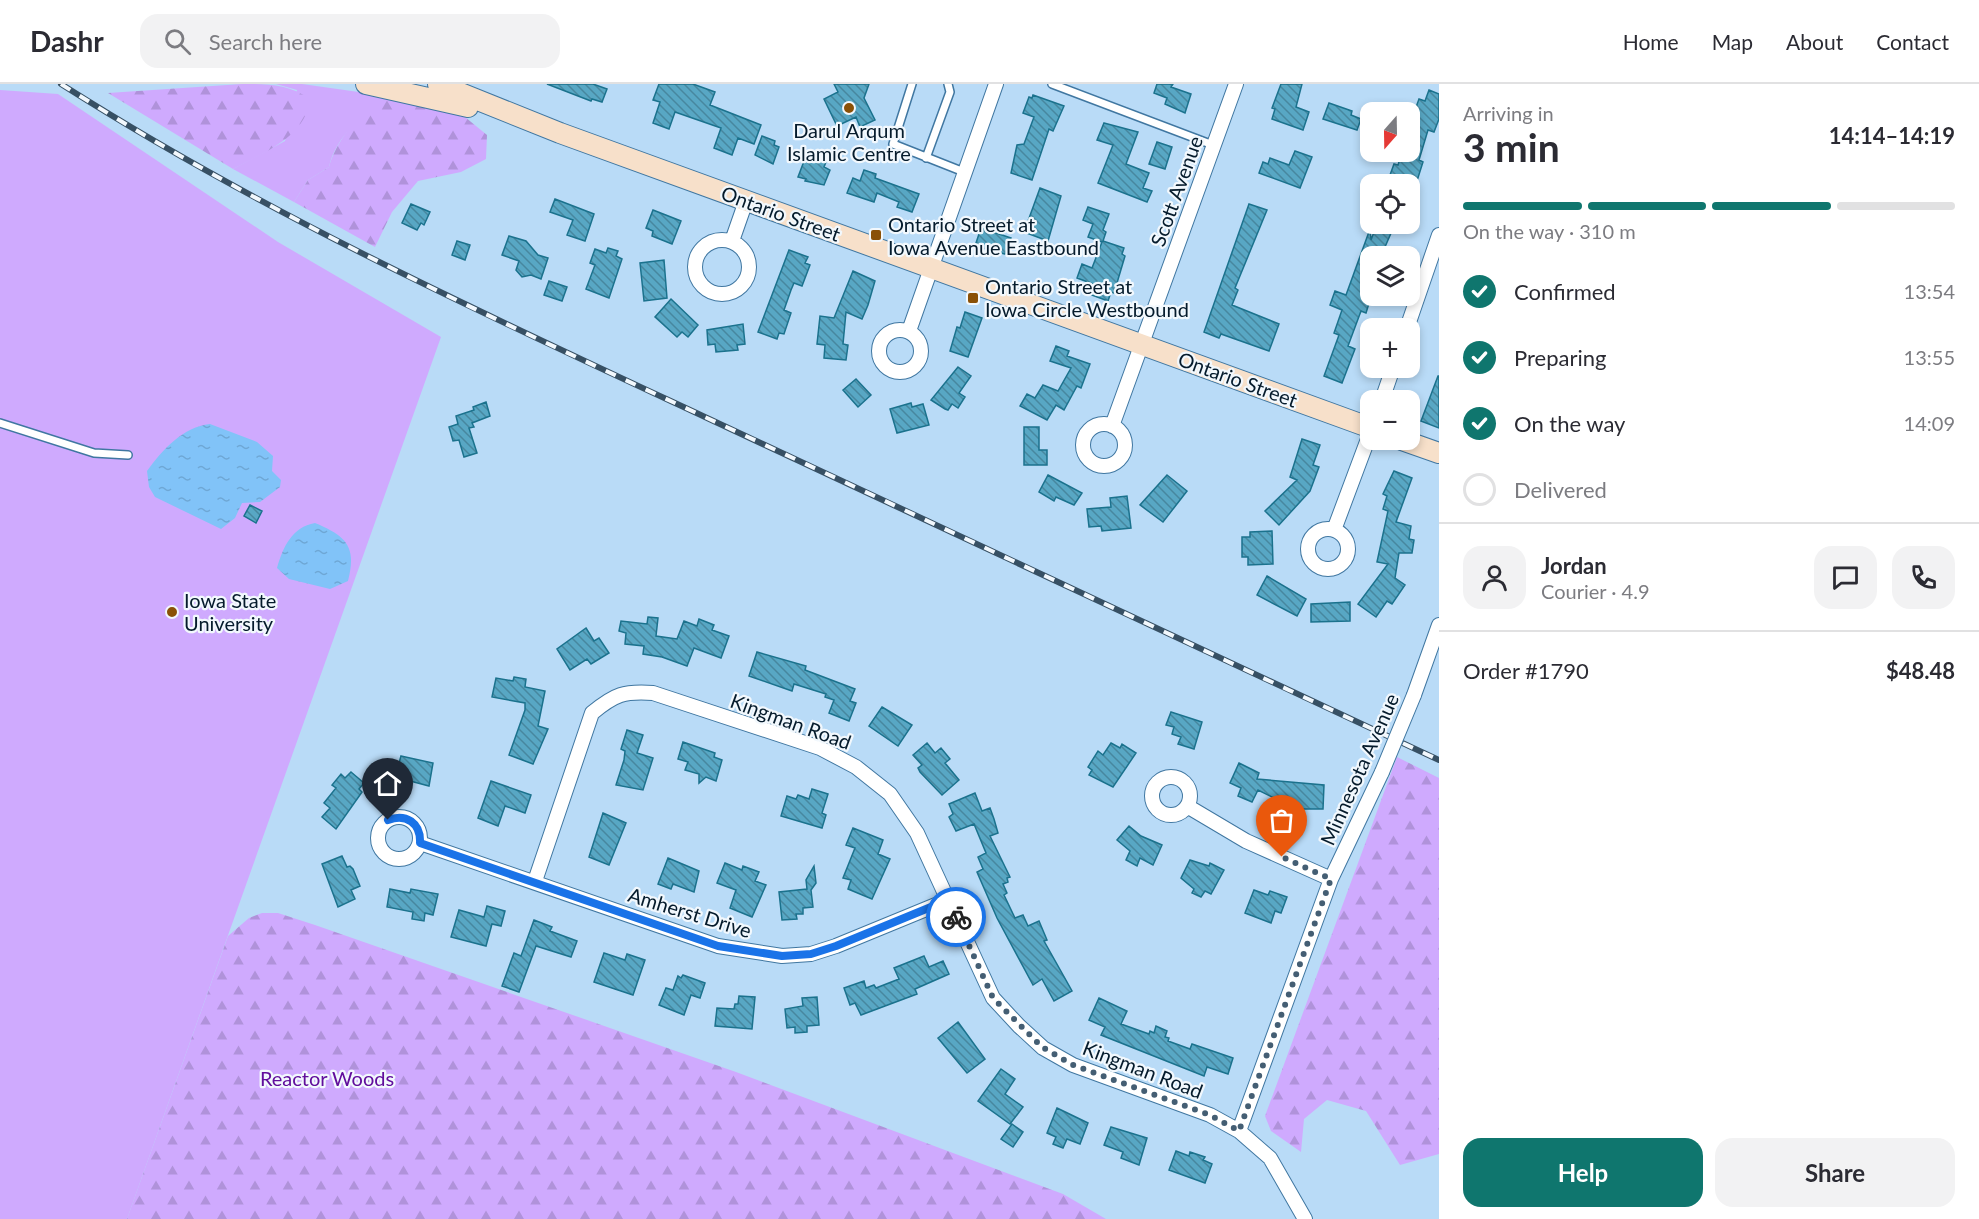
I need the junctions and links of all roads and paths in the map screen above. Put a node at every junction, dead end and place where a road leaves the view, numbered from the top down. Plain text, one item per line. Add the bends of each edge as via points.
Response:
1 (366, 84) edge
2 (438, 84) edge
3 (912, 84) edge
4 (948, 84) edge
5 (996, 84) edge
6 (1052, 84) edge
7 (1236, 84) edge
8 (529, 122) junction
9 (1214, 145) junction
10 (926, 158) junction
11 (964, 172) junction
12 (746, 201) junction
13 (1439, 235) edge
14 (732, 241) junction
15 (931, 267) junction
16 (1410, 318) edge
17 (909, 332) dead end
18 (1142, 344) junction
19 (0, 423) edge
20 (1112, 426) dead end
21 (1360, 426) edge
22 (1420, 446) edge
23 (1364, 450) edge
24 (1439, 453) edge
25 (128, 455) dead end
26 (1334, 530) dead end
27 (1439, 625) edge
28 (1187, 806) dead end
29 (420, 843) dead end
30 (1331, 879) junction
31 (535, 881) junction
32 (948, 900) junction
33 (1239, 1131) junction
34 (1305, 1219) edge

1 - 8 main road, Ontario Street
2 - 8 main road, Ontario Street
3 - 10 lane via 893,144
4 - 10 lane via 950,92
5 - 11 street
6 - 9 lane
7 - 9 street, Scott Avenue
8 - 12 main road, Ontario Street
9 - 18 street, Scott Avenue
10 - 11 lane
11 - 15 street
12 - 14 street
12 - 15 main road, Ontario Street
13 - 16 street
14 - 14 street via 748,258 748,275 739,289 714,294 700,284 695,260 712,241
15 - 17 street
15 - 18 main road, Ontario Street
18 - 20 street, Scott Avenue
18 - 21 main road, Ontario Street
19 - 25 lane via 94,453
22 - 24 main road
23 - 26 street
27 - 30 street, Minnesota Avenue, bridge via 1382,772
28 - 30 street via 1246,841
29 - 31 street, Amherst Drive
30 - 33 street, Minnesota Avenue
31 - 32 street, Amherst Drive via 718,946 782,956 811,954 836,946
31 - 32 street, Kingman Road via 592,712 627,691 652,693 820,748 856,767 890,794 917,832
32 - 33 street, Kingman Road via 993,998 1042,1047 1073,1065 1210,1115
33 - 34 street, Kingman Road via 1270,1158

